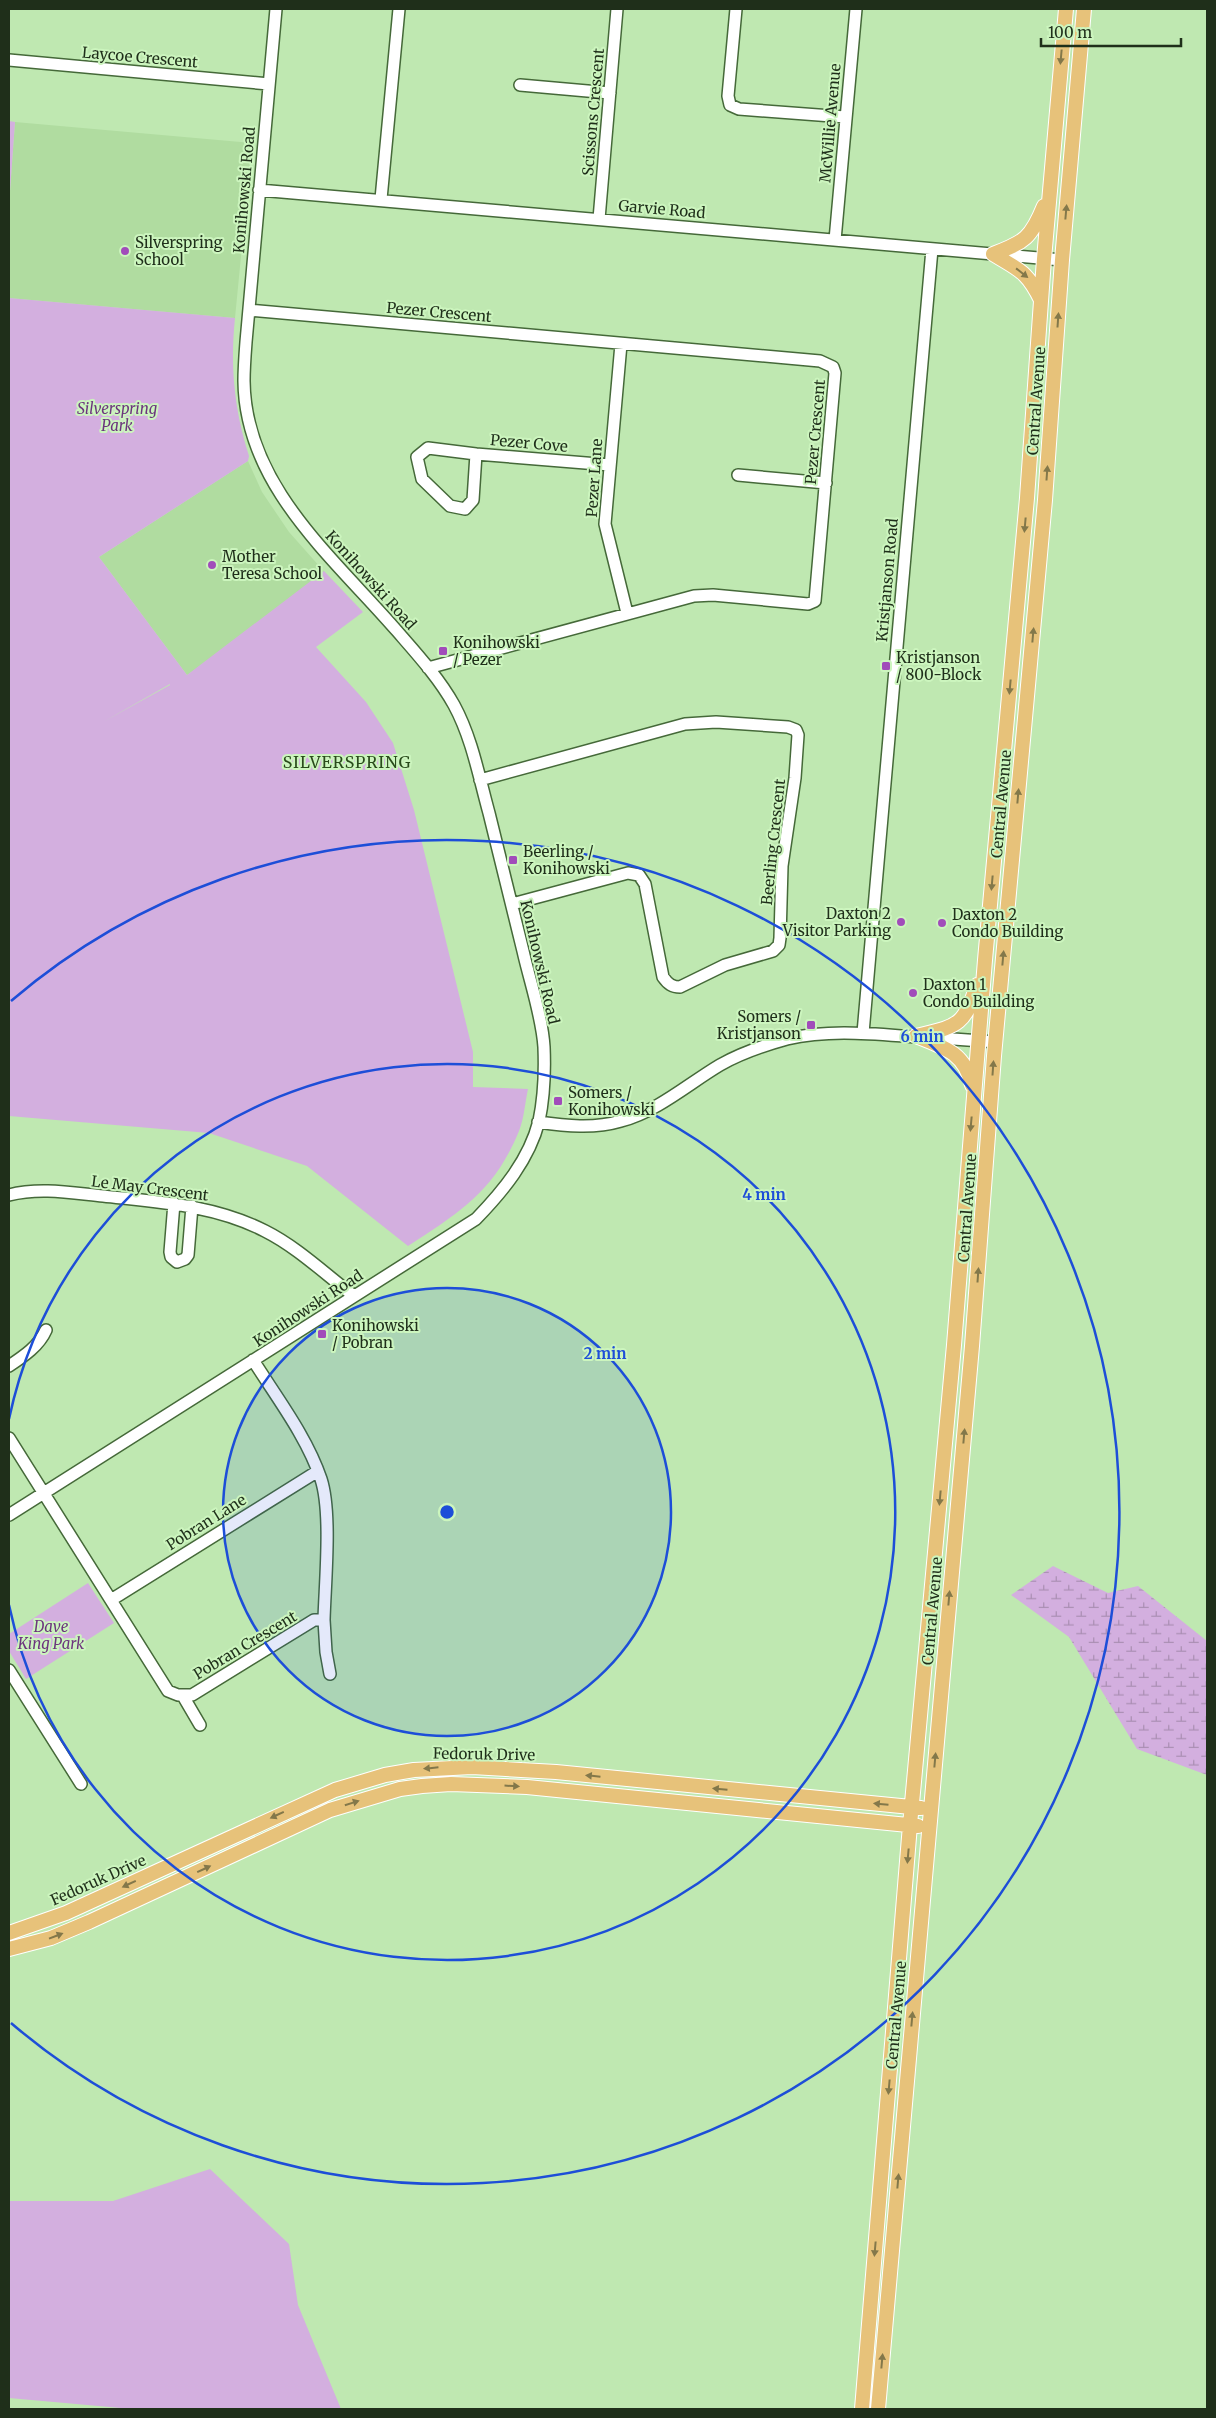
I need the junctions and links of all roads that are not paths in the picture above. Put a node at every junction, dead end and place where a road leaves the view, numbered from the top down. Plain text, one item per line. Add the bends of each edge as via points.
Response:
1 (276, 9) edge
2 (399, 9) edge
3 (617, 9) edge
4 (736, 9) edge
5 (856, 9) edge
6 (1066, 9) edge
7 (1084, 9) edge
8 (9, 60) edge
9 (269, 84) junction
10 (520, 85) dead end
11 (610, 93) junction
12 (845, 118) junction
13 (259, 190) junction
14 (1049, 194) junction
15 (381, 199) junction
16 (599, 219) junction
17 (835, 240) junction
18 (932, 249) junction
19 (992, 254) junction
20 (1044, 259) junction
21 (1062, 260) junction
22 (1041, 302) junction
23 (248, 310) junction
24 (621, 344) junction
25 (476, 454) junction
26 (610, 465) junction
27 (738, 475) dead end
28 (826, 483) junction
29 (627, 613) junction
30 (428, 668) junction
31 (480, 780) junction
32 (512, 904) junction
33 (985, 960) junction
34 (863, 1032) junction
35 (916, 1036) junction
36 (978, 1040) junction
37 (996, 1042) junction
38 (974, 1091) junction
39 (538, 1122) junction
40 (9, 1195) edge
41 (174, 1203) junction
42 (192, 1206) junction
43 (354, 1296) junction
44 (46, 1330) dead end
45 (253, 1360) junction
46 (9, 1366) edge
47 (9, 1438) edge
48 (318, 1470) junction
49 (43, 1493) junction
50 (9, 1515) edge
51 (111, 1600) junction
52 (324, 1620) junction
53 (9, 1670) edge
54 (330, 1674) dead end
55 (183, 1696) junction
56 (200, 1724) dead end
57 (81, 1784) dead end
58 (912, 1807) junction
59 (930, 1809) junction
60 (910, 1825) junction
61 (928, 1827) junction
62 (9, 1933) edge
63 (9, 1949) edge
64 (862, 2409) edge
65 (878, 2409) edge

1 - 9 street, Konihowski Road
2 - 15 street
3 - 11 street, Scissons Crescent
4 - 12 street via 728,96 730,105 739,109
5 - 12 street, McWillie Avenue
6 -> 14 main road, Central Avenue
21 -> 7 main road, Central Avenue
8 - 9 street, Laycoe Crescent
9 - 13 street, Konihowski Road
10 - 11 street
11 - 16 street, Scissons Crescent
12 - 17 street, McWillie Avenue
13 - 15 street, Garvie Road
13 - 23 street, Konihowski Road
14 - 19 main road via 1027,239
14 - 20 main road, Central Avenue
15 - 16 street, Garvie Road
16 - 17 street, Garvie Road
17 - 18 street, Garvie Road
18 - 19 street, Garvie Road
18 - 34 street, Kristjanson Road
19 - 20 street, Garvie Road
19 -> 22 main road via 1025,274
20 - 21 street, Garvie Road
20 - 22 main road, Central Avenue
37 -> 21 main road, Central Avenue via 1045,500
22 -> 33 main road, Central Avenue via 1027,498
23 - 24 street, Pezer Crescent
23 - 30 street, Konihowski Road via 244,383 250,422 264,464 299,523
24 - 26 street, Pezer Lane
24 - 28 street, Pezer Crescent via 833,367
25 - 25 street, Pezer Cove via 428,448 417,458 422,479 450,506 465,510 473,500
25 - 26 street, Pezer Cove
26 - 29 street, Pezer Lane via 605,524
27 - 28 street
28 - 29 street, Pezer Crescent via 815,601 808,604 703,595
29 - 30 street, Pezer Crescent
30 - 31 street, Konihowski Road via 454,706
31 - 32 street, Konihowski Road
31 - 32 street, Beerling Crescent via 685,724 716,722 788,727 796,730 798,735 782,866 780,938 779,945 773,950 725,965 675,987 664,977 645,884 639,875 628,873
32 - 39 street, Konihowski Road via 544,1045 544,1081
33 - 35 main road via 971,1005 963,1018 945,1029
33 - 36 main road, Central Avenue
34 - 35 street
34 - 39 street via 811,1034 743,1054 657,1105 622,1121 569,1126
35 - 36 street
35 - 38 main road via 942,1046 961,1059
36 - 37 street
36 - 38 main road, Central Avenue
59 -> 37 main road, Central Avenue
38 -> 58 main road, Central Avenue
39 - 43 street, Konihowski Road via 524,1157 503,1191 476,1219
40 - 41 street, Le May Crescent via 45,1191
41 - 42 street, Le May Crescent
41 - 42 street via 170,1252 178,1262 188,1255
42 - 43 street, Le May Crescent via 266,1231
43 - 45 street, Konihowski Road
44 - 46 street via 43,1338 27,1354
45 - 48 street
45 - 49 street, Konihowski Road
47 - 49 street
48 - 51 street, Pobran Lane
48 - 52 street via 327,1504
49 - 50 street, Konihowski Road
49 - 51 street, Pobran Crescent
51 - 55 street, Pobran Crescent via 168,1691
52 - 54 street
52 - 55 street, Pobran Crescent via 314,1620 201,1690
53 - 57 street
55 - 56 street
58 - 59 main road, Fedoruk Drive
58 - 60 main road, Central Avenue
58 -> 62 main road, Fedoruk Drive via 528,1770 472,1767 414,1770 335,1790 74,1910
59 - 61 main road, Central Avenue
60 - 61 main road, Fedoruk Drive
63 -> 60 main road, Fedoruk Drive via 51,1938 96,1919 330,1810 400,1789 451,1784 527,1787
60 -> 64 main road, Central Avenue
65 -> 61 main road, Central Avenue

